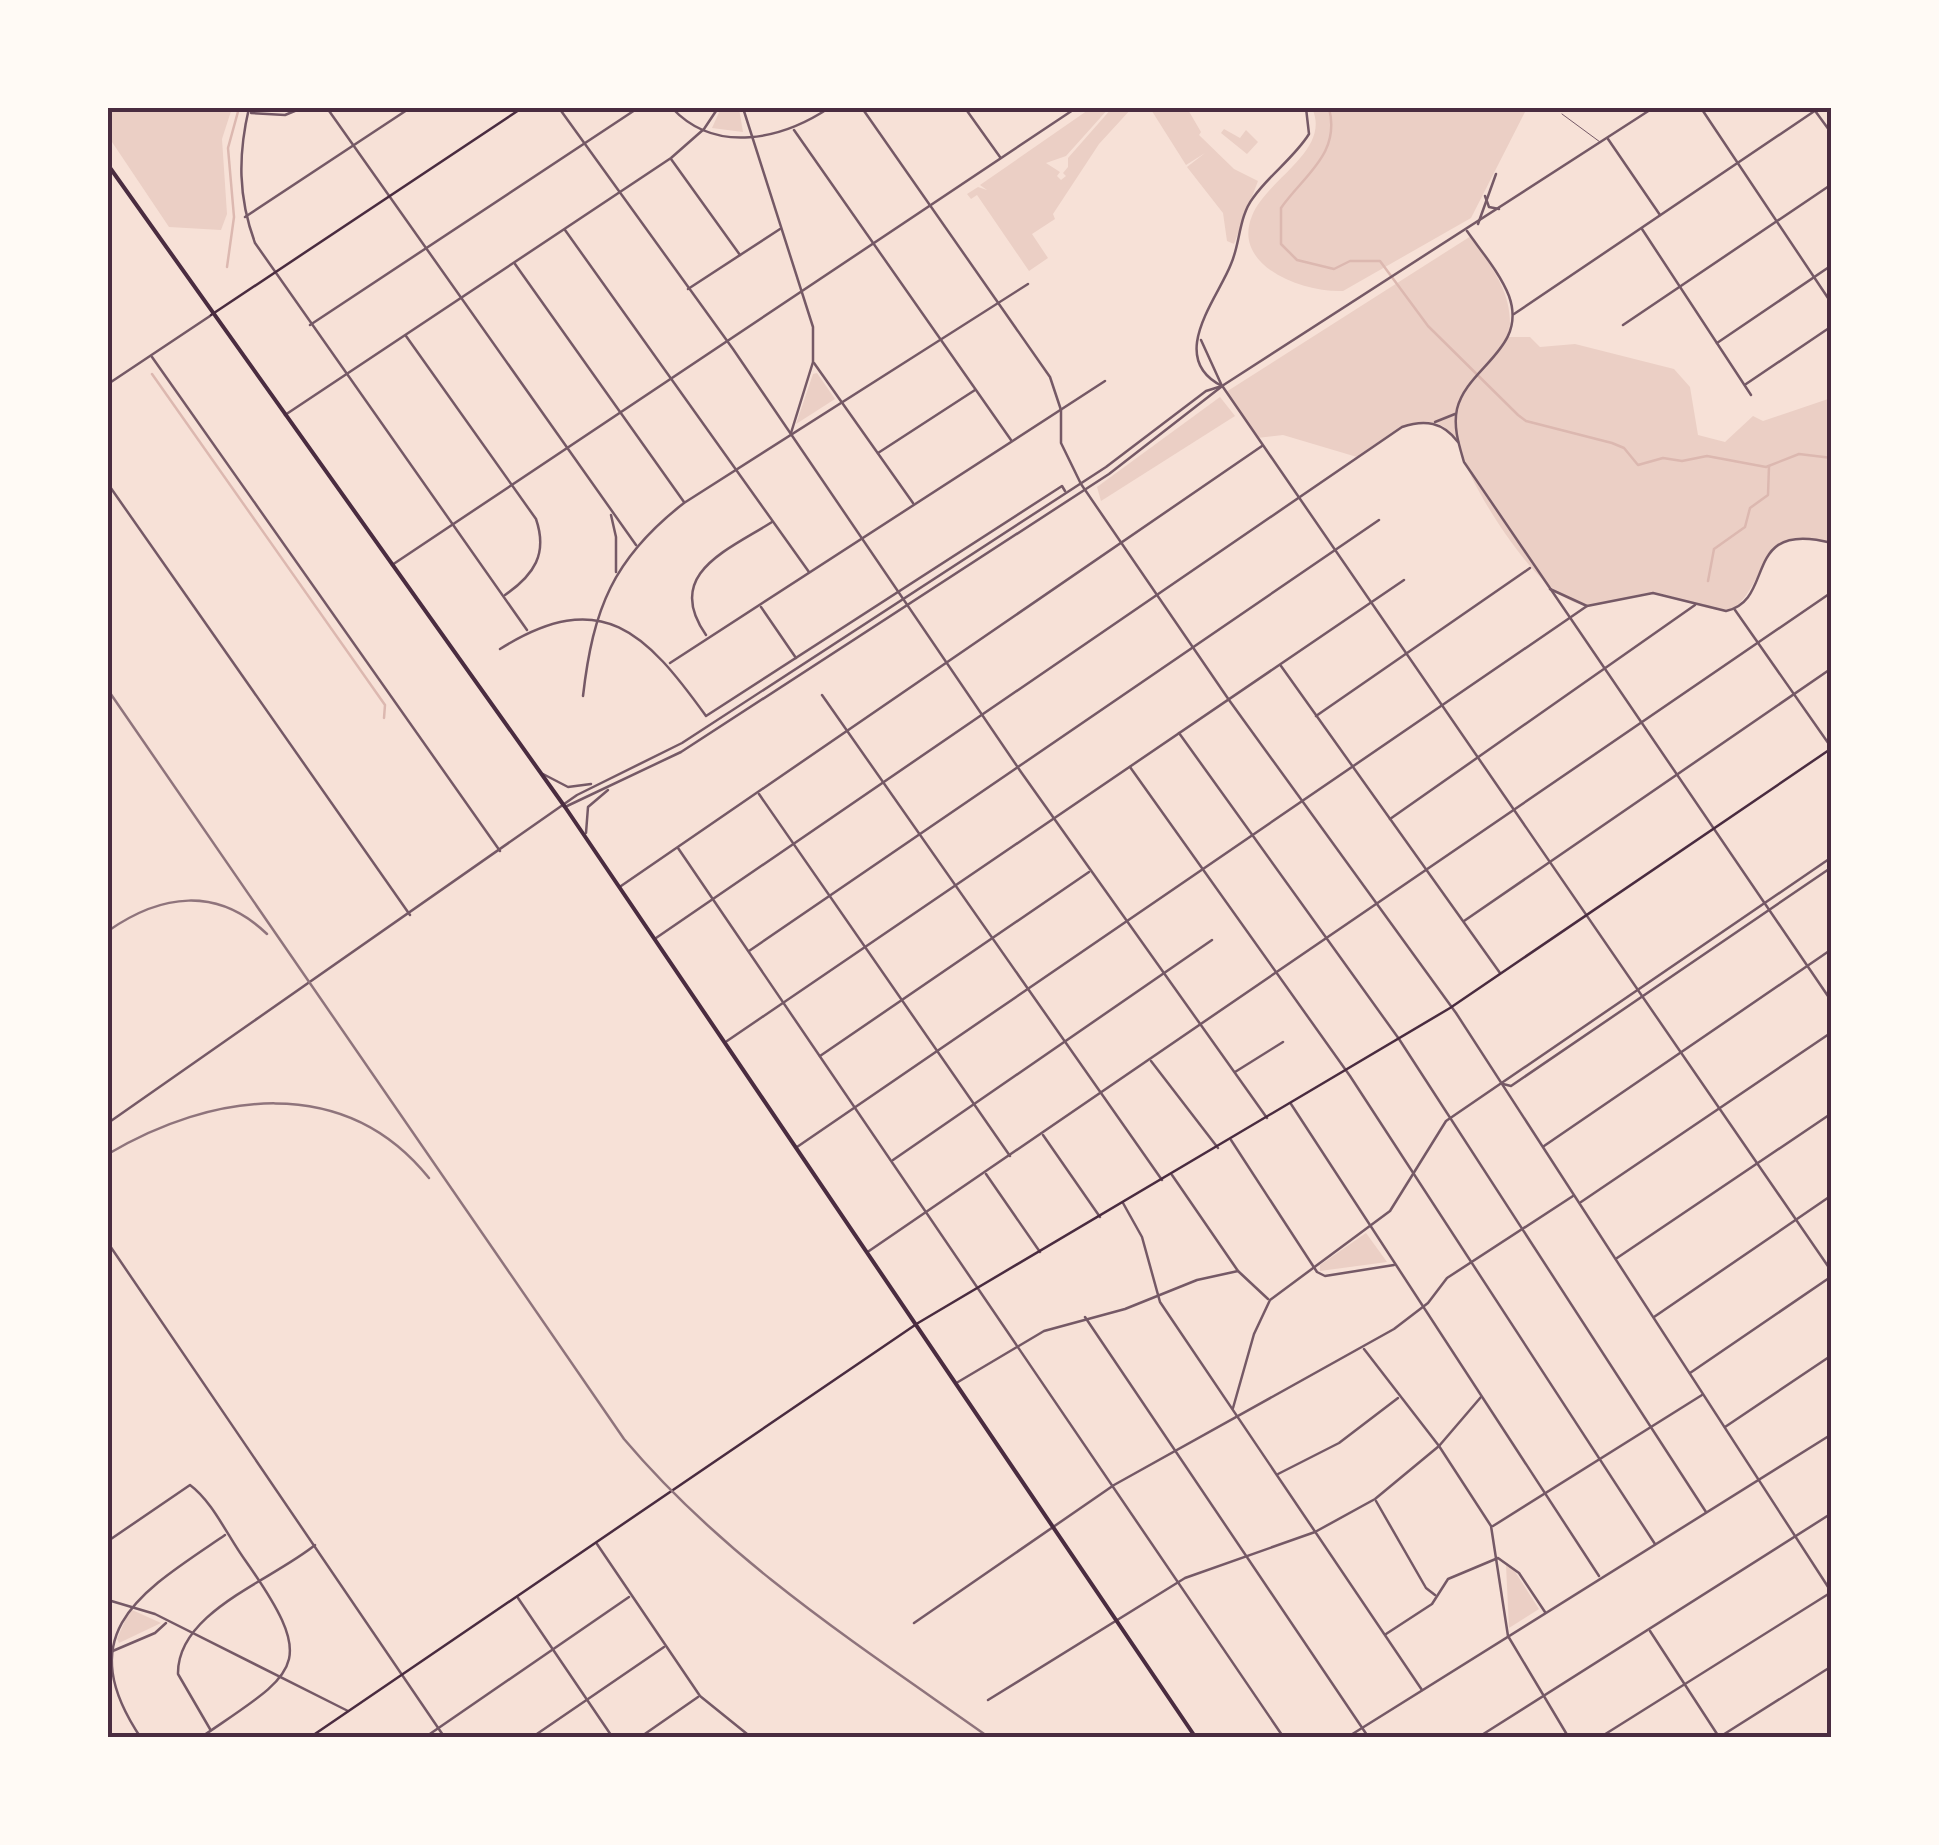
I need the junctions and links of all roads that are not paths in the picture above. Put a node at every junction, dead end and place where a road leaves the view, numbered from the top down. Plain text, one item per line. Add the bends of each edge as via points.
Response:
1 (302, 108) edge
2 (327, 108) edge
3 (410, 108) edge
4 (522, 108) edge
5 (558, 108) edge
6 (638, 108) edge
7 (672, 108) edge
8 (718, 108) edge
9 (744, 108) edge
10 (829, 108) edge
11 (862, 108) edge
12 (965, 108) edge
13 (1076, 108) edge
14 (1306, 108) edge
15 (1652, 108) edge
16 (1701, 108) edge
17 (1816, 108) edge
18 (248, 110) edge
19 (1562, 114) dead end
20 (704, 129) junction
21 (794, 130) junction
22 (1832, 134) edge
23 (1608, 138) junction
24 (751, 139) junction
25 (584, 143) junction
26 (1600, 143) junction
27 (352, 146) junction
28 (671, 158) junction
29 (1001, 158) junction
30 (1738, 162) junction
31 (108, 164) edge
32 (1496, 174) dead end
33 (1832, 184) edge
34 (619, 193) junction
35 (1486, 196) junction
36 (387, 198) junction
37 (932, 207) junction
38 (1500, 209) junction
39 (1660, 215) junction
40 (245, 217) junction
41 (1776, 220) junction
42 (1478, 224) junction
43 (782, 228) junction
44 (1641, 228) junction
45 (565, 230) junction
46 (1468, 230) junction
47 (876, 245) junction
48 (425, 250) junction
49 (740, 255) junction
50 (514, 263) junction
51 (1832, 265) edge
52 (274, 274) junction
53 (1814, 277) junction
54 (1028, 284) dead end
55 (1680, 286) junction
56 (688, 289) junction
57 (804, 292) junction
58 (460, 299) junction
59 (997, 300) junction
60 (1832, 304) edge
61 (211, 315) junction
62 (1512, 315) junction
63 (1623, 325) dead end
64 (310, 326) junction
65 (1832, 326) edge
66 (406, 336) junction
67 (940, 338) junction
68 (1200, 338) junction
69 (728, 343) junction
70 (1717, 343) junction
71 (151, 356) junction
72 (813, 362) junction
73 (346, 375) junction
74 (672, 380) junction
75 (1105, 381) dead end
76 (108, 382) edge
77 (1745, 385) junction
78 (1222, 386) junction
79 (976, 389) junction
80 (1752, 395) dead end
81 (842, 402) junction
82 (1061, 410) junction
83 (1456, 413) junction
84 (622, 414) junction
85 (284, 415) junction
86 (1432, 423) junction
87 (790, 434) junction
88 (1012, 441) junction
89 (1458, 442) junction
90 (1263, 446) junction
91 (567, 450) junction
92 (878, 453) junction
93 (736, 469) junction
94 (108, 484) edge
95 (1081, 484) junction
96 (513, 486) junction
97 (1086, 490) junction
98 (1066, 493) junction
99 (1298, 498) junction
100 (684, 503) junction
101 (914, 504) junction
102 (610, 510) junction
103 (1380, 520) dead end
104 (773, 522) junction
105 (453, 526) junction
106 (862, 539) junction
107 (1122, 543) junction
108 (1832, 543) edge
109 (636, 546) junction
110 (1335, 550) junction
111 (392, 566) junction
112 (1532, 567) junction
113 (616, 573) junction
114 (810, 573) junction
115 (1404, 580) dead end
116 (1545, 586) junction
117 (1832, 592) edge
118 (898, 593) junction
119 (1157, 594) junction
120 (504, 596) junction
121 (903, 600) junction
122 (1371, 602) junction
123 (760, 606) junction
124 (907, 606) junction
125 (1587, 606) junction
126 (1695, 606) junction
127 (1734, 609) junction
128 (594, 620) junction
129 (1568, 620) junction
130 (528, 631) junction
131 (708, 638) junction
132 (1758, 642) junction
133 (1193, 648) junction
134 (500, 649) dead end
135 (1406, 654) junction
136 (796, 659) junction
137 (946, 663) junction
138 (669, 664) junction
139 (1280, 665) junction
140 (1832, 668) edge
141 (1603, 671) junction
142 (1794, 694) junction
143 (822, 695) dead end
144 (582, 696) dead end
145 (1229, 700) junction
146 (1442, 706) junction
147 (982, 715) junction
148 (1316, 716) junction
149 (1640, 723) junction
150 (846, 732) junction
151 (1180, 733) junction
152 (685, 741) junction
153 (693, 743) junction
154 (1832, 748) edge
155 (1478, 757) junction
156 (1130, 767) junction
157 (1018, 768) junction
158 (1353, 768) junction
159 (539, 770) junction
160 (1676, 776) junction
161 (618, 783) junction
162 (598, 784) junction
163 (882, 784) junction
164 (758, 793) junction
165 (1302, 802) junction
166 (565, 807) junction
167 (1514, 811) junction
168 (1390, 819) junction
169 (1054, 820) junction
170 (1712, 829) junction
171 (918, 836) junction
172 (1252, 836) junction
173 (590, 844) junction
174 (794, 844) junction
175 (678, 848) junction
176 (500, 850) junction
177 (1832, 857) edge
178 (1550, 862) junction
179 (1824, 862) junction
180 (1830, 868) edge
181 (1427, 870) junction
182 (1090, 871) junction
183 (1202, 871) junction
184 (618, 888) junction
185 (954, 888) junction
186 (830, 896) junction
187 (713, 900) junction
188 (1764, 903) junction
189 (1376, 905) junction
190 (1768, 911) junction
191 (410, 915) junction
192 (1586, 915) junction
193 (1464, 921) junction
194 (1128, 923) junction
195 (654, 938) junction
196 (1326, 939) junction
197 (990, 940) junction
198 (1212, 940) dead end
199 (866, 948) junction
200 (1832, 950) edge
201 (749, 952) junction
202 (1807, 966) junction
203 (1277, 973) junction
204 (1501, 973) junction
205 (1164, 974) junction
206 (1637, 990) junction
207 (1028, 991) junction
208 (1642, 997) junction
209 (902, 1000) junction
210 (1832, 1002) edge
211 (784, 1004) junction
212 (1450, 1008) junction
213 (1201, 1025) junction
214 (1832, 1032) edge
215 (1399, 1039) junction
216 (726, 1042) junction
217 (1064, 1042) junction
218 (1283, 1042) dead end
219 (938, 1052) junction
220 (1680, 1052) junction
221 (820, 1056) junction
222 (1150, 1060) junction
223 (1346, 1071) junction
224 (1234, 1072) junction
225 (1502, 1084) junction
226 (1100, 1094) junction
227 (974, 1104) junction
228 (1291, 1104) junction
229 (856, 1108) junction
230 (1719, 1108) junction
231 (1832, 1113) edge
232 (1267, 1118) junction
233 (1451, 1118) junction
234 (108, 1123) edge
235 (1042, 1134) junction
236 (1231, 1140) junction
237 (1543, 1146) junction
238 (797, 1147) junction
239 (1218, 1148) junction
240 (1010, 1156) junction
241 (893, 1160) junction
242 (1757, 1164) junction
243 (1413, 1172) junction
244 (985, 1173) junction
245 (1172, 1175) junction
246 (1162, 1180) junction
247 (1832, 1194) edge
248 (1574, 1195) junction
249 (1123, 1203) junction
250 (1580, 1203) junction
251 (929, 1211) junction
252 (1100, 1217) junction
253 (1795, 1220) junction
254 (1370, 1227) junction
255 (1523, 1228) junction
256 (108, 1242) edge
257 (868, 1251) junction
258 (1040, 1252) junction
259 (1615, 1259) junction
260 (1472, 1261) junction
261 (1395, 1265) junction
262 (1314, 1267) junction
263 (1238, 1271) junction
264 (1832, 1274) edge
265 (980, 1287) junction
266 (1159, 1297) junction
267 (1270, 1300) junction
268 (1423, 1307) junction
269 (1084, 1317) junction
270 (1654, 1317) junction
271 (918, 1324) junction
272 (1020, 1346) junction
273 (1362, 1347) junction
274 (1832, 1355) edge
275 (1690, 1373) junction
276 (956, 1384) junction
277 (1704, 1394) junction
278 (1399, 1397) junction
279 (1481, 1397) junction
280 (1233, 1408) junction
281 (1238, 1418) junction
282 (1652, 1426) junction
283 (1725, 1428) junction
284 (1832, 1434) edge
285 (1439, 1446) junction
286 (1174, 1450) junction
287 (1600, 1458) junction
288 (1276, 1475) junction
289 (1758, 1480) junction
290 (1114, 1486) junction
291 (1546, 1492) junction
292 (1375, 1500) junction
293 (1706, 1512) junction
294 (1832, 1513) edge
295 (1491, 1526) junction
296 (1054, 1528) junction
297 (1315, 1532) junction
298 (226, 1534) junction
299 (1794, 1536) junction
300 (108, 1540) edge
301 (596, 1543) junction
302 (1654, 1544) junction
303 (314, 1546) junction
304 (1246, 1555) junction
305 (1498, 1558) junction
306 (1600, 1578) junction
307 (1179, 1581) junction
308 (261, 1582) junction
309 (1831, 1593) edge
310 (631, 1596) junction
311 (1436, 1596) junction
312 (518, 1597) junction
313 (108, 1600) edge
314 (131, 1604) junction
315 (1545, 1612) junction
316 (1116, 1618) junction
317 (168, 1622) junction
318 (914, 1623) dead end
319 (1649, 1629) junction
320 (190, 1631) junction
321 (1385, 1635) junction
322 (1508, 1636) junction
323 (665, 1646) junction
324 (554, 1650) junction
325 (110, 1652) edge
326 (1832, 1666) edge
327 (403, 1674) junction
328 (281, 1677) junction
329 (1684, 1684) junction
330 (1422, 1690) junction
331 (700, 1696) junction
332 (1542, 1696) junction
333 (587, 1700) junction
334 (988, 1700) dead end
335 (348, 1711) junction
336 (1362, 1727) junction
337 (438, 1728) junction
338 (210, 1730) junction
339 (748, 1737) edge
340 (1719, 1737) edge
341 (141, 1738) edge
342 (200, 1738) edge
343 (309, 1738) edge
344 (424, 1738) edge
345 (445, 1738) edge
346 (531, 1738) edge
347 (613, 1738) edge
348 (640, 1738) edge
349 (1196, 1738) edge
350 (1284, 1738) edge
351 (1346, 1738) edge
352 (1369, 1738) edge
353 (1477, 1738) edge
354 (1568, 1738) edge
355 (1599, 1738) edge

1 - 18 street via 285,115
2 - 27 street
3 - 27 street
4 - 36 main road
5 - 25 street
6 - 25 street
7 - 20 street
8 - 20 street
9 - 24 street
10 - 21 street
11 - 37 street
12 - 29 street
13 - 29 street
14 - 68 street via 1309,134 1248,205
15 - 23 street
16 - 30 street
17 - 22 street
17 - 30 street
18 - 40 street via 241,156
19 - 26 lane
20 - 24 street
20 - 28 street
21 - 24 street
21 - 47 street
23 - 26 street
23 - 39 street
24 - 43 street
25 - 34 street
25 - 48 street
26 - 38 street
27 - 36 street
27 - 40 street
28 - 34 street
28 - 49 street
29 - 37 street
30 - 39 street
30 - 41 street
31 - 61 main road
32 - 35 street
33 - 41 street
34 - 45 street
34 - 56 street
35 - 38 street via 1489,207
35 - 42 street
36 - 48 street
36 - 52 main road
37 - 47 street
37 - 59 street
38 - 42 street
39 - 44 street
40 - 52 street
41 - 53 street
41 - 55 street
42 - 46 street
43 - 49 street
43 - 57 street
44 - 55 street
44 - 62 street
45 - 50 street
45 - 74 street
46 - 62 street via 1508,293
46 - 78 street
47 - 57 street
47 - 67 street
48 - 58 street
48 - 64 street
49 - 56 street
50 - 58 street
50 - 84 street
51 - 53 street
52 - 61 main road
52 - 64 street
53 - 60 street
53 - 70 street
54 - 59 street
55 - 63 street
55 - 70 street
56 - 69 street
57 - 69 street
57 - 72 street
58 - 66 street
58 - 91 street
59 - 67 street
59 - 82 street via 1050,377
61 - 71 street
61 - 85 main road
62 - 83 street via 1508,337
64 - 73 street
65 - 77 street
66 - 73 street
66 - 96 street
67 - 79 street
67 - 81 street
68 - 78 street
68 - 78 street via 1201,362
69 - 74 street
69 - 87 street
70 - 77 street
71 - 76 street
71 - 176 street
72 - 81 street
72 - 87 street
73 - 85 street
73 - 105 street
74 - 84 street
74 - 93 street
75 - 82 street
77 - 80 street
78 - 90 street
78 - 95 street via 1186,404
78 - 97 street
79 - 88 street
79 - 92 street
81 - 87 street
81 - 92 street
82 - 88 street
82 - 95 street via 1061,443
83 - 86 street
83 - 89 street
84 - 91 street
84 - 100 street
85 - 111 main road
86 - 89 street
86 - 99 street via 1402,427
87 - 93 street
87 - 106 street
88 - 101 street
89 - 112 street via 1474,484
90 - 99 street
90 - 107 street
91 - 96 street
91 - 102 street
92 - 101 street
93 - 100 street
93 - 104 street
94 - 191 street
95 - 97 street
95 - 98 street
96 - 105 street
96 - 120 street via 536,519 541,552 526,580
97 - 107 street
97 - 124 street
98 - 118 street via 1062,486
98 - 121 street
99 - 110 street
99 - 119 street
100 - 109 street
101 - 106 street
102 - 109 street
102 - 113 street
103 - 110 street
104 - 114 street
104 - 131 street via 713,559 694,581 694,616
105 - 111 street
105 - 120 street
106 - 114 street
106 - 118 street
107 - 119 street
107 - 137 street
108 - 127 street via 1806,536 1778,544
109 - 113 street
110 - 122 street
110 - 133 street
111 - 159 main road
112 - 116 street
112 - 135 street
113 - 128 street
114 - 123 street
115 - 122 street
116 - 125 street
116 - 129 street
117 - 132 street
118 - 121 street
118 - 136 street
119 - 133 street
119 - 147 street
120 - 130 street
121 - 124 street
121 - 152 street
122 - 135 street
122 - 139 street
123 - 131 street
123 - 136 street
124 - 137 street
124 - 153 street
125 - 126 street via 1652,593
125 - 129 street
126 - 127 street
126 - 141 street
127 - 132 street
128 - 130 street
128 - 138 street via 633,634
128 - 144 street
129 - 141 street
129 - 146 street
130 - 134 street
131 - 138 street
132 - 142 street
132 - 149 street
133 - 145 street
133 - 157 street
135 - 146 street
135 - 148 street
136 - 138 street via 706,716
137 - 147 street
137 - 150 street
139 - 145 street
139 - 148 street
140 - 142 street
141 - 149 street
141 - 155 street
142 - 154 street
142 - 160 street
143 - 150 street
145 - 151 street
145 - 165 street
146 - 155 street
146 - 158 street
147 - 157 street
147 - 163 street
148 - 158 street
149 - 160 street
149 - 167 street
150 - 163 street
150 - 164 street
151 - 156 street
151 - 172 street
152 - 153 street
152 - 162 street
153 - 161 street
154 - 170 main road
155 - 167 street
155 - 168 street
156 - 169 street
156 - 183 street
157 - 169 street
157 - 171 street
158 - 165 street
158 - 168 street
159 - 162 street via 568,788
159 - 166 main road
160 - 170 street
160 - 178 street
161 - 166 street
161 - 173 street via 588,807
162 - 166 street
163 - 171 street
163 - 174 street
164 - 174 street
164 - 175 street
165 - 172 street
165 - 189 street
166 - 173 main road
166 - 176 street
167 - 178 street
167 - 181 street
168 - 181 street
169 - 182 street
169 - 185 street
170 - 188 street
170 - 192 main road
171 - 185 street
171 - 186 street
172 - 183 street
172 - 196 street
173 - 184 main road
174 - 186 street
174 - 187 street
175 - 184 street
175 - 187 street
176 - 191 street
177 - 179 street
178 - 192 street
178 - 193 street
179 - 180 street
179 - 188 street
180 - 190 street
181 - 189 street
181 - 193 street
182 - 194 street
182 - 197 street
183 - 194 street
183 - 203 street
184 - 195 main road
185 - 197 street
185 - 199 street
186 - 199 street
186 - 201 street
187 - 195 street
187 - 201 street
188 - 190 street
188 - 206 street
189 - 196 street
189 - 212 street
190 - 202 street
190 - 208 street
191 - 234 street
192 - 204 main road
192 - 206 street
193 - 204 street
194 - 205 street
194 - 207 street
195 - 216 main road
196 - 203 street
196 - 215 street
197 - 207 street
197 - 209 street
198 - 205 street
199 - 209 street
199 - 211 street
200 - 202 street
201 - 211 street
202 - 210 street
202 - 220 street
203 - 213 street
203 - 223 street
204 - 212 main road
205 - 213 street
205 - 217 street
206 - 208 street
206 - 225 street
207 - 217 street
207 - 219 street
208 - 220 street
208 - 225 street via 1511,1086
209 - 219 street
209 - 221 street
211 - 216 street
211 - 221 street
212 - 215 main road
212 - 225 street
213 - 222 street
213 - 224 street
214 - 230 street
215 - 223 main road
215 - 233 street
216 - 238 main road
217 - 226 street
217 - 227 street
218 - 224 street
219 - 227 street
219 - 229 street
220 - 230 street
220 - 237 street
221 - 229 street
222 - 226 street
222 - 239 street
223 - 228 main road
223 - 243 street
224 - 232 street
225 - 233 street
225 - 237 street
226 - 235 street
226 - 246 street
227 - 240 street
227 - 241 street
228 - 232 main road
228 - 254 street
229 - 238 street
229 - 241 street
230 - 242 street
230 - 250 street
231 - 242 street
232 - 236 main road
233 - 243 street
233 - 255 street
235 - 240 street
235 - 252 street
236 - 239 main road
236 - 262 street
237 - 248 street
238 - 257 main road
239 - 245 main road
240 - 244 street
241 - 251 street
242 - 253 street
242 - 259 street
243 - 254 street via 1390,1212
243 - 260 street
244 - 251 street
244 - 258 street
245 - 246 main road
245 - 263 street
246 - 249 main road
247 - 253 street
248 - 250 street
248 - 255 street
249 - 252 main road
249 - 266 street via 1142,1236
250 - 259 street
251 - 257 street
251 - 265 street
252 - 258 main road
253 - 264 street
253 - 270 street
254 - 261 street
254 - 262 street
255 - 260 street
255 - 282 street
256 - 303 street
257 - 271 main road
258 - 265 main road
259 - 270 street
260 - 268 street
260 - 287 street
261 - 262 street via 1325,1276
261 - 268 street
262 - 267 street
263 - 266 street
263 - 267 street
264 - 275 street
265 - 271 main road
265 - 272 street
266 - 269 street
266 - 280 street
267 - 280 street
268 - 273 street
268 - 279 street
269 - 272 street
269 - 286 street
270 - 275 street
271 - 276 main road
271 - 301 main road
272 - 276 street
272 - 290 street
273 - 278 street
273 - 281 street
274 - 283 street
275 - 277 street
276 - 296 main road
277 - 282 street
277 - 283 street
278 - 285 street
278 - 288 street via 1338,1444
279 - 285 street
279 - 291 street
280 - 281 street
281 - 286 street
281 - 288 street
282 - 287 street
282 - 293 street
283 - 289 street
284 - 289 street
285 - 292 street
285 - 295 street
286 - 290 street
286 - 304 street
287 - 291 street
287 - 302 street
288 - 297 street
289 - 293 street
289 - 299 street
290 - 296 street
290 - 307 street
291 - 295 street
291 - 306 street
292 - 297 street
292 - 311 street
293 - 302 street
294 - 299 street
295 - 305 street
296 - 316 main road
296 - 318 street
297 - 304 street
297 - 321 street
298 - 300 street via 190,1485
298 - 308 street
298 - 314 street
299 - 309 street
299 - 319 street
301 - 310 street
301 - 312 main road
302 - 306 street
303 - 308 street
303 - 327 street
304 - 307 street
304 - 336 street
305 - 311 street via 1448,1579
305 - 315 street via 1519,1573
305 - 322 street
306 - 315 street
307 - 316 street
307 - 350 street
308 - 320 street
308 - 328 street via 290,1637
309 - 329 street
310 - 323 street
310 - 324 street
311 - 321 street
312 - 324 street
312 - 327 main road
313 - 314 street
314 - 317 street
314 - 325 street
315 - 322 street
316 - 334 street
316 - 349 main road
317 - 320 street
317 - 325 street
319 - 329 street
319 - 332 street
320 - 328 street
320 - 338 street via 178,1674
321 - 330 street
322 - 330 street
322 - 332 street
323 - 331 street
323 - 333 street
324 - 333 street
324 - 337 street
325 - 341 street via 118,1701
326 - 340 street
327 - 335 main road
327 - 337 street
328 - 335 street
328 - 338 street
329 - 340 street
329 - 355 street
330 - 336 street
331 - 339 street
331 - 348 street
332 - 353 street
332 - 354 street
333 - 346 street
333 - 347 street
335 - 343 main road
336 - 351 street
336 - 352 street
337 - 344 street
337 - 345 street
338 - 342 street

